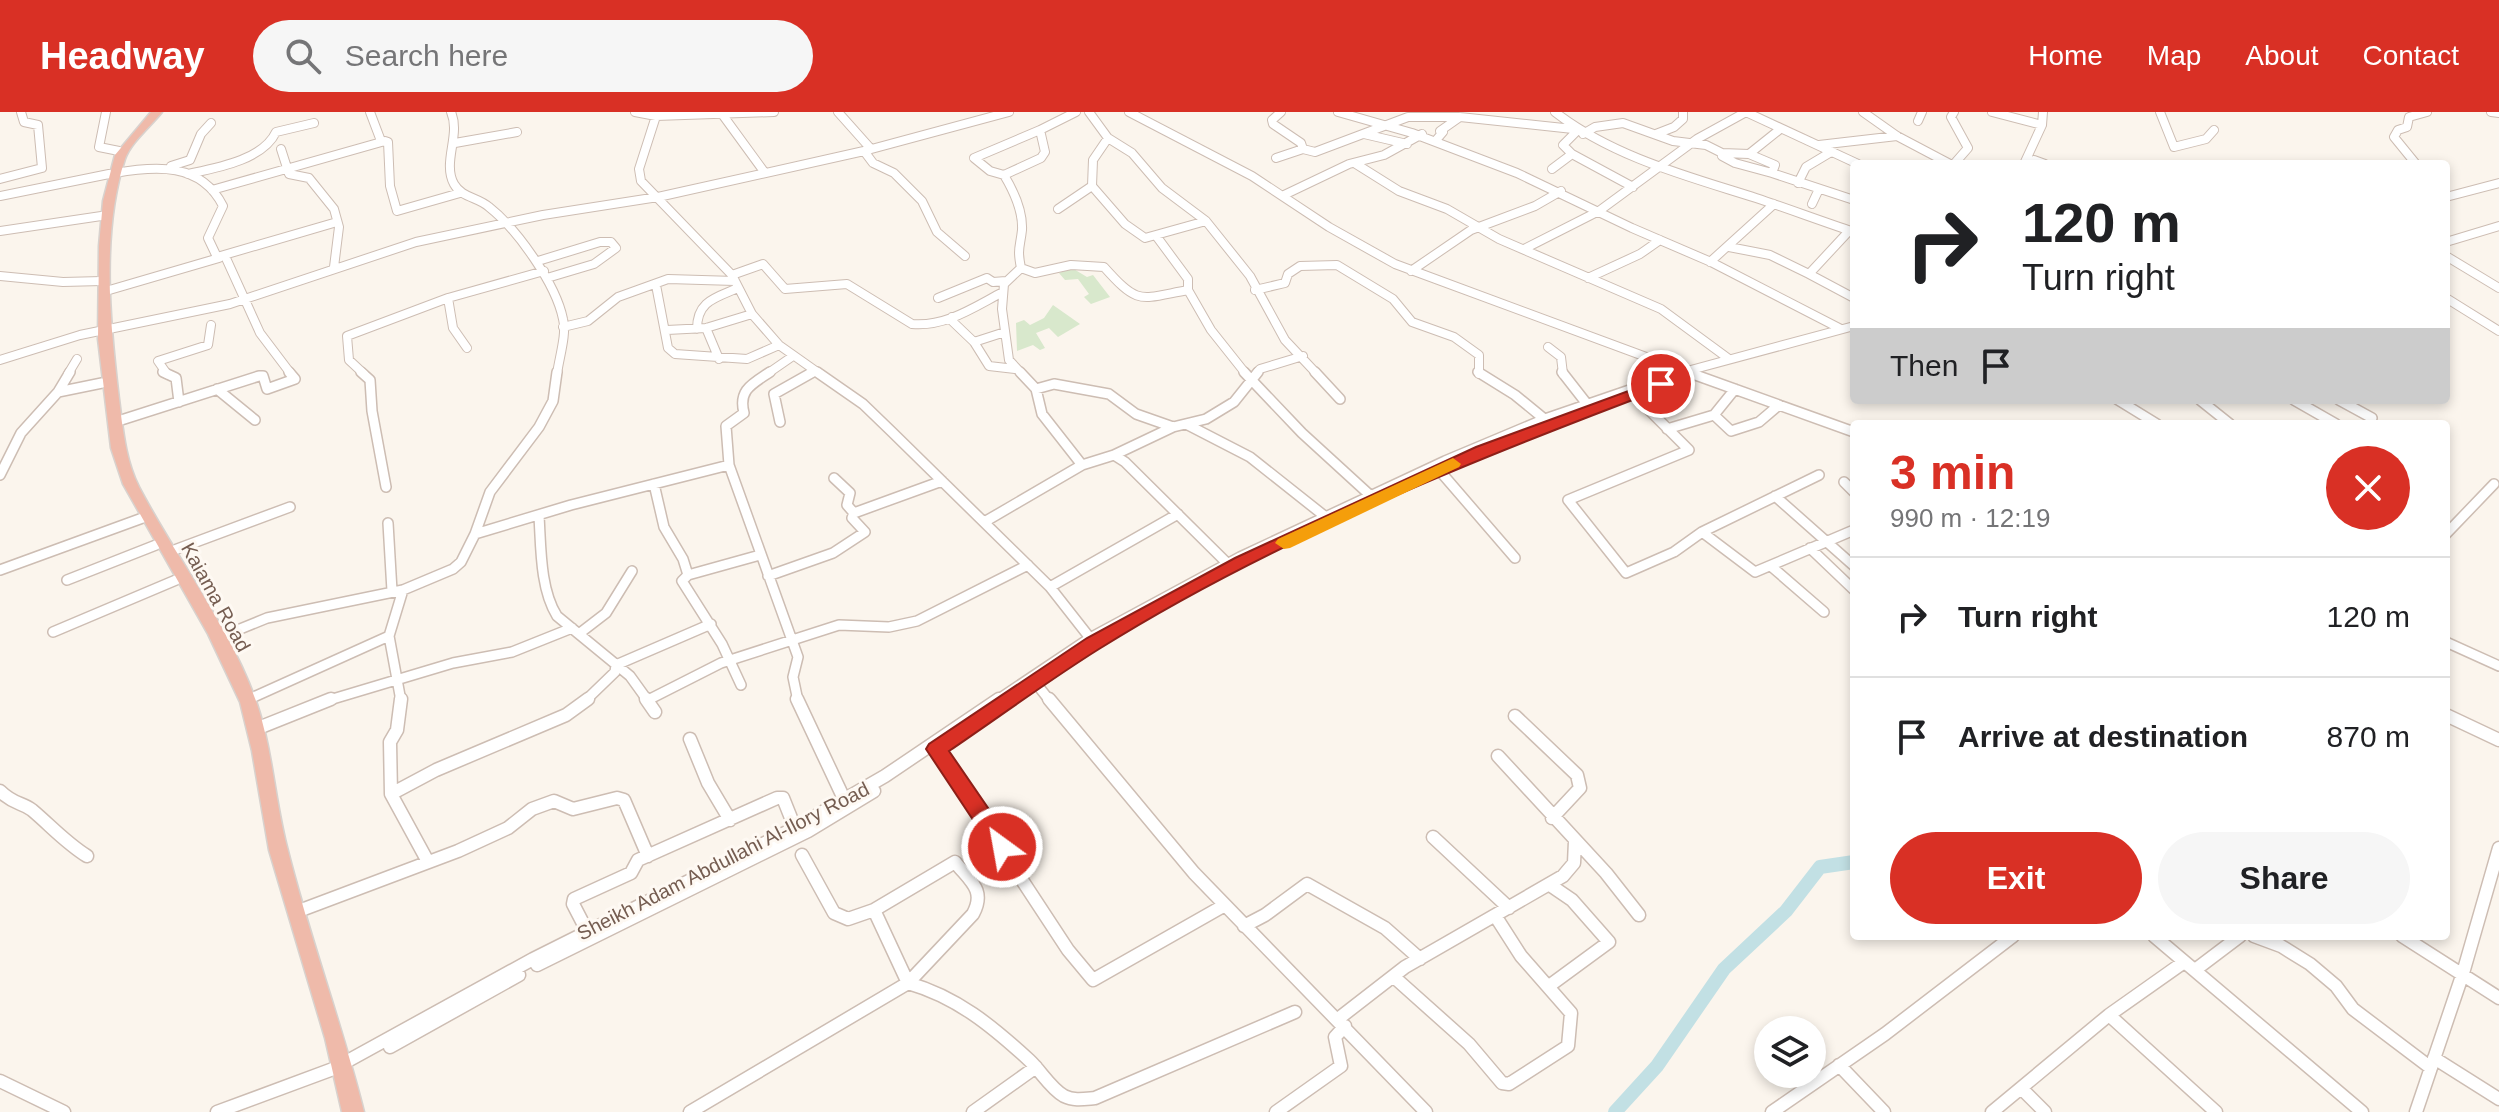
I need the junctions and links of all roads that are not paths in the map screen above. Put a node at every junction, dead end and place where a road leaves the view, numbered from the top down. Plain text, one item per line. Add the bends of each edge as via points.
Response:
1 (21, 112) edge
2 (106, 112) edge
3 (155, 112) edge
4 (370, 112) edge
5 (451, 112) edge
6 (635, 112) edge
7 (774, 112) edge
8 (838, 112) edge
9 (1009, 112) edge
10 (1076, 112) edge
11 (1089, 112) edge
12 (1129, 112) edge
13 (1281, 112) edge
14 (1338, 112) edge
15 (1426, 112) edge
16 (1510, 112) edge
17 (1555, 112) edge
18 (1683, 112) edge
19 (1746, 112) edge
20 (1863, 112) edge
21 (1922, 112) edge
22 (1954, 112) edge
23 (1992, 112) edge
24 (2046, 112) edge
25 (2160, 112) edge
26 (2427, 112) edge
27 (2491, 112) edge
28 (2499, 113) edge
29 (669, 114) edge
30 (722, 114) edge
31 (656, 116) junction
32 (1418, 117) junction
33 (1460, 117) junction
34 (1918, 121) dead end
35 (211, 123) dead end
36 (314, 123) dead end
37 (1524, 123) junction
38 (1388, 124) junction
39 (2042, 125) junction
40 (1040, 130) junction
41 (1779, 130) junction
42 (2214, 130) dead end
43 (1577, 131) junction
44 (517, 132) dead end
45 (1364, 134) junction
46 (1422, 134) junction
47 (1656, 134) junction
48 (1897, 136) junction
49 (1108, 138) junction
50 (1437, 139) junction
51 (381, 141) junction
52 (455, 143) junction
53 (1408, 144) junction
54 (1692, 145) junction
55 (1816, 146) junction
56 (281, 149) dead end
57 (1303, 149) junction
58 (868, 150) junction
59 (119, 151) junction
60 (1831, 152) junction
61 (1722, 153) junction
62 (1572, 154) junction
63 (1749, 154) junction
64 (1276, 158) dead end
65 (1850, 160) edge
66 (1944, 160) edge
67 (1956, 160) edge
68 (2026, 160) edge
69 (2033, 160) edge
70 (2413, 160) edge
71 (1356, 164) junction
72 (171, 166) junction
73 (285, 167) junction
74 (1662, 167) junction
75 (1552, 169) dead end
76 (765, 173) junction
77 (1772, 173) junction
78 (112, 174) junction
79 (188, 174) junction
80 (1004, 175) junction
81 (0, 179) edge
82 (1798, 183) junction
83 (2499, 183) edge
84 (1092, 186) junction
85 (2489, 186) junction
86 (1633, 187) junction
87 (1819, 189) junction
88 (212, 190) junction
89 (1561, 191) junction
90 (2499, 191) edge
91 (460, 193) junction
92 (2450, 194) edge
93 (1284, 195) junction
94 (0, 196) edge
95 (658, 197) junction
96 (1850, 199) edge
97 (1774, 204) junction
98 (1812, 204) dead end
99 (1058, 209) dead end
100 (1599, 211) junction
101 (106, 213) junction
102 (1206, 221) junction
103 (337, 222) junction
104 (504, 225) junction
105 (2499, 226) edge
106 (1478, 227) junction
107 (0, 231) edge
108 (1850, 231) edge
109 (1850, 234) edge
110 (1157, 237) junction
111 (1660, 240) junction
112 (2450, 241) edge
113 (1729, 247) junction
114 (1524, 249) junction
115 (965, 256) dead end
116 (222, 257) junction
117 (2450, 258) edge
118 (538, 261) junction
119 (1710, 262) junction
120 (334, 267) junction
121 (1021, 268) junction
122 (1411, 271) junction
123 (1809, 274) junction
124 (545, 275) junction
125 (0, 276) edge
126 (1588, 278) junction
127 (1006, 281) junction
128 (735, 282) junction
129 (656, 285) junction
130 (104, 286) junction
131 (2499, 288) edge
132 (1188, 290) junction
133 (1255, 290) junction
134 (1003, 292) junction
135 (1850, 296) edge
136 (448, 298) junction
137 (938, 298) dead end
138 (244, 300) junction
139 (2450, 303) edge
140 (752, 314) junction
141 (952, 317) junction
142 (211, 325) dead end
143 (563, 327) junction
144 (702, 328) junction
145 (1850, 328) edge
146 (1841, 329) junction
147 (1850, 329) edge
148 (667, 330) junction
149 (102, 331) junction
150 (2499, 331) edge
151 (1005, 332) junction
152 (1820, 337) junction
153 (974, 342) junction
154 (779, 345) junction
155 (1548, 347) dead end
156 (467, 348) dead end
157 (793, 356) junction
158 (1303, 356) junction
159 (77, 359) dead end
160 (719, 359) junction
161 (1729, 359) junction
162 (0, 360) edge
163 (1015, 369) junction
164 (814, 371) junction
165 (1687, 372) junction
166 (1251, 380) junction
167 (102, 383) junction
168 (217, 389) junction
169 (1036, 389) junction
170 (1735, 389) junction
171 (58, 392) junction
172 (1633, 394) junction
173 (1340, 399) dead end
174 (179, 402) junction
175 (1587, 404) junction
176 (2124, 404) edge
177 (2205, 404) edge
178 (2301, 404) edge
179 (2346, 404) edge
180 (1779, 405) junction
181 (1714, 415) junction
182 (2372, 418) dead end
183 (255, 420) dead end
184 (2150, 420) edge
185 (2225, 420) edge
186 (2329, 420) edge
187 (115, 422) junction
188 (780, 422) dead end
189 (1547, 422) junction
190 (1186, 424) junction
191 (1173, 427) junction
192 (1667, 429) junction
193 (1850, 431) edge
194 (1114, 455) junction
195 (729, 465) junction
196 (1082, 465) junction
197 (1439, 470) junction
198 (0, 475) edge
199 (1819, 475) dead end
200 (834, 478) dead end
201 (942, 481) junction
202 (1844, 482) dead end
203 (654, 484) junction
204 (2494, 484) dead end
205 (386, 487) dead end
206 (1850, 488) edge
207 (1775, 496) junction
208 (1372, 497) junction
209 (290, 507) dead end
210 (854, 513) junction
211 (1178, 514) junction
212 (539, 516) junction
213 (144, 517) junction
214 (1327, 518) junction
215 (986, 521) junction
216 (388, 523) dead end
217 (2450, 530) edge
218 (1702, 532) junction
219 (1850, 532) edge
220 (475, 534) junction
221 (1824, 542) junction
222 (1810, 548) junction
223 (163, 549) junction
224 (760, 555) junction
225 (1515, 558) dead end
226 (1850, 563) edge
227 (1028, 565) junction
228 (1229, 565) junction
229 (1772, 567) junction
230 (0, 570) edge
231 (632, 571) dead end
232 (688, 575) junction
233 (768, 576) junction
234 (67, 580) dead end
235 (176, 580) junction
236 (1850, 586) edge
237 (1050, 587) junction
238 (397, 590) junction
239 (1824, 612) dead end
240 (711, 624) junction
241 (576, 631) junction
242 (53, 632) dead end
243 (389, 636) junction
244 (218, 638) junction
245 (1090, 638) junction
246 (793, 641) junction
247 (2450, 644) edge
248 (732, 661) junction
249 (616, 665) junction
250 (2499, 666) edge
251 (398, 679) junction
252 (1035, 682) junction
253 (741, 685) dead end
254 (247, 700) junction
255 (648, 700) junction
256 (655, 712) dead end
257 (1515, 716) dead end
258 (2450, 717) edge
259 (256, 729) junction
260 (690, 739) dead end
261 (2499, 740) edge
262 (936, 749) junction
263 (1498, 756) dead end
264 (0, 791) edge
265 (391, 794) junction
266 (845, 801) junction
267 (1552, 818) junction
268 (730, 820) junction
269 (795, 828) junction
270 (1433, 837) dead end
271 (1575, 841) junction
272 (2498, 853) edge
273 (802, 855) dead end
274 (87, 856) dead end
275 (648, 856) junction
276 (427, 860) junction
277 (1550, 885) junction
278 (1225, 905) junction
279 (1509, 908) junction
280 (874, 910) junction
281 (296, 912) junction
282 (1639, 915) dead end
283 (1496, 917) junction
284 (1244, 926) junction
285 (587, 931) junction
286 (2008, 940) edge
287 (2159, 940) edge
288 (2233, 940) edge
289 (2263, 940) edge
290 (2409, 940) edge
291 (1420, 959) junction
292 (2189, 966) junction
293 (2463, 973) junction
294 (1394, 977) junction
295 (908, 983) junction
296 (1549, 986) junction
297 (2499, 998) edge
298 (1295, 1012) dead end
299 (2109, 1015) junction
300 (1342, 1022) junction
301 (2433, 1063) junction
302 (1839, 1065) junction
303 (1036, 1067) junction
304 (339, 1070) junction
305 (3, 1087) edge
306 (2022, 1089) junction
307 (2499, 1099) edge
308 (64, 1112) edge
309 (217, 1112) edge
310 (344, 1112) edge
311 (353, 1112) edge
312 (690, 1112) edge
313 (973, 1112) edge
314 (1276, 1112) edge
315 (1426, 1112) edge
316 (1772, 1112) edge
317 (1884, 1112) edge
318 (1992, 1112) edge
319 (2045, 1112) edge
320 (2216, 1112) edge
321 (2362, 1112) edge
322 (2416, 1112) edge

1 - 81 street via 24,122 38,125 42,168
2 - 59 street via 98,144
3 - 59 highway, Kaiama Road
3 - 78 highway, Kaiama Road via 124,149
4 - 51 street
5 - 52 street
6 - 31 street
7 - 30 street
8 - 58 street
9 - 58 street
10 - 40 street
11 - 49 street
12 - 93 street
13 - 57 street via 1272,122
14 - 38 street
15 - 32 street
16 - 37 street
17 - 43 street
18 - 47 street via 1676,126
19 - 41 street
19 - 54 street
20 - 48 street
21 - 34 street
22 - 67 street via 1951,117 1968,148
23 - 39 street
24 - 39 street
24 - 69 street via 2047,126
25 - 42 street via 2174,147 2206,139
26 - 70 street via 2409,117 2407,127 2394,137
27 - 28 street
29 - 30 street
29 - 31 street
30 - 76 street via 756,153
31 - 95 street via 638,173
32 - 33 street
32 - 38 street
33 - 37 street
33 - 50 street
35 - 72 street via 190,160
36 - 79 street via 276,132 263,148
37 - 43 street
38 - 45 street
38 - 46 street
39 - 68 street
40 - 80 street via 1043,155
40 - 80 street via 975,156 983,167
41 - 55 street
41 - 63 street
43 - 47 street via 1623,123
43 - 62 street via 1563,145
43 - 74 street
44 - 52 street
45 - 53 street
45 - 57 street via 1320,152
46 - 50 street
46 - 53 street
47 - 54 street
48 - 55 street
48 - 66 street
49 - 84 street via 1094,155
49 - 102 street via 1132,153 1162,188
50 - 89 street
51 - 73 street
51 - 91 street via 388,142 389,195 398,212
52 - 91 street via 450,174
53 - 71 street
54 - 61 street
54 - 74 street
55 - 60 street
56 - 73 street
57 - 64 street
58 - 76 street
58 - 115 street via 873,163 894,173 922,201 937,232
59 - 78 highway, Kaiama Road
60 - 65 street
60 - 82 street via 1806,167
61 - 63 street
61 - 77 street via 1735,163
62 - 75 street
62 - 86 street
63 - 77 street via 1775,165
71 - 93 street
71 - 106 street via 1399,191 1435,203
72 - 78 street
72 - 79 street
73 - 88 street
73 - 103 street via 296,178 309,178 327,196
74 - 86 street
74 - 97 street
76 - 95 street
77 - 82 street
78 - 94 street
78 - 101 highway, Kaiama Road
79 - 88 street
80 - 121 street via 1014,191 1022,229 1017,245
82 - 87 street
83 - 85 street
84 - 99 street
84 - 110 street via 1134,231
85 - 90 street
85 - 92 street
86 - 100 street
87 - 96 street
87 - 98 street
88 - 116 street via 223,206 208,238
89 - 100 street
89 - 106 street via 1502,221
91 - 104 street via 488,205
93 - 122 street via 1366,250
95 - 104 street
95 - 128 street
97 - 108 street
97 - 113 street
100 - 111 street
100 - 114 street
101 - 107 street
101 - 130 highway, Kaiama Road
102 - 110 street
102 - 133 street via 1250,276
103 - 116 street
103 - 120 street
104 - 118 street
104 - 120 street via 416,242
105 - 112 street
106 - 114 street
106 - 122 street
109 - 123 street
110 - 132 street via 1188,279
111 - 119 street
111 - 126 street
113 - 119 street
113 - 123 street via 1770,255
114 - 126 street
116 - 130 street
116 - 138 street via 234,270
117 - 131 street
118 - 124 street
118 - 124 street via 600,242 616,248 589,265
119 - 146 street
120 - 138 street
121 - 127 street
121 - 132 street via 1035,273 1071,265 1104,267 1128,294 1140,299
122 - 165 street
123 - 135 street
124 - 136 street
124 - 143 street
125 - 130 street
126 - 161 street via 1661,309
127 - 134 street
127 - 137 street via 987,278
128 - 129 street via 668,279
128 - 140 street
128 - 141 street via 763,264 785,289 847,284 912,324
128 - 144 street via 705,302 697,316
129 - 143 street via 618,297 588,321
129 - 148 street
130 - 149 highway, Kaiama Road
132 - 166 street via 1211,330
133 - 158 street via 1285,340
133 - 189 street via 1285,283 1300,266 1337,265 1393,299 1412,322 1454,337 1479,355 1478,373
134 - 141 street
134 - 151 street
136 - 156 street via 453,328
136 - 205 street via 345,338 349,360 372,386
138 - 149 street
138 - 168 street via 265,342 295,379 267,389 259,376
139 - 150 street
140 - 144 street
140 - 154 street
141 - 153 street
142 - 174 street via 208,345 158,361 163,372 176,378
143 - 220 street via 553,401 490,492
144 - 148 street
144 - 160 street
145 - 146 street, Sheikh Adam Abdullahi Al-Ilory Road
146 - 152 street, Sheikh Adam Abdullahi Al-Ilory Road
147 - 152 street, Sheikh Adam Abdullahi Al-Ilory Road
148 - 160 street via 668,348 675,354
149 - 162 street
149 - 167 highway, Kaiama Road
149 - 187 highway, Kaiama Road
151 - 153 street
151 - 163 street
152 - 161 street, Sheikh Adam Abdullahi Al-Ilory Road
152 - 165 street, Sheikh Adam Abdullahi Al-Ilory Road
153 - 163 street via 992,368
154 - 157 street
154 - 160 street via 747,359
155 - 175 street via 1561,357 1558,368
157 - 164 street
157 - 195 street via 745,389 744,413 726,426
158 - 166 street via 1270,364
158 - 173 street
159 - 171 street
161 - 165 street, Sheikh Adam Abdullahi Al-Ilory Road
163 - 169 street
164 - 188 street via 774,394
164 - 201 street via 863,404
165 - 170 street
165 - 172 street, Sheikh Adam Abdullahi Al-Ilory Road
165 - 175 street, Sheikh Adam Abdullahi Al-Ilory Road
166 - 190 street via 1221,410
166 - 208 street
167 - 171 street
167 - 213 highway, Kaiama Road via 113,460
168 - 174 street
168 - 183 street
169 - 191 street via 1054,384 1109,394 1136,414
169 - 196 street via 1042,414
170 - 180 street
170 - 181 street
171 - 198 street via 21,433
172 - 189 street, Sheikh Adam Abdullahi Al-Ilory Road
172 - 192 street
174 - 187 street
175 - 189 street, Sheikh Adam Abdullahi Al-Ilory Road
176 - 184 street
177 - 185 street
178 - 186 street
179 - 182 street
180 - 181 street via 1759,422 1731,431
180 - 193 street
181 - 192 street
187 - 213 highway, Kaiama Road via 125,472
189 - 197 street, Sheikh Adam Abdullahi Al-Ilory Road
189 - 208 street, Sheikh Adam Abdullahi Al-Ilory Road via 1445,461
190 - 191 street
190 - 214 street via 1250,457
191 - 194 street
192 - 218 street via 1689,450 1568,500 1626,573 1674,552
194 - 196 street
194 - 211 street
195 - 203 street
195 - 224 street
196 - 215 street
197 - 225 street
197 - 228 street, Sheikh Adam Abdullahi Al-Ilory Road
199 - 207 street
200 - 210 street via 850,493 847,505
201 - 210 street
201 - 215 street
202 - 206 street
203 - 212 street
203 - 232 street via 664,527
204 - 217 street
207 - 218 street
207 - 221 street
208 - 214 street, Sheikh Adam Abdullahi Al-Ilory Road
209 - 223 street
210 - 233 street via 862,535 833,553
211 - 228 street
211 - 237 street
212 - 220 street
212 - 241 street via 552,608
213 - 223 highway, Kaiama Road
213 - 230 street
214 - 228 street, Sheikh Adam Abdullahi Al-Ilory Road
215 - 227 street
216 - 238 street
218 - 229 street via 1755,572
219 - 221 street
220 - 238 street via 453,569
221 - 222 street
221 - 226 street
222 - 229 street
222 - 236 street
223 - 234 street
223 - 235 highway, Kaiama Road
223 - 244 highway, Kaiama Road
224 - 232 street
224 - 233 street
227 - 237 street
227 - 246 street via 917,621 889,627 839,625
228 - 245 street, Sheikh Adam Abdullahi Al-Ilory Road
228 - 252 street, Sheikh Adam Abdullahi Al-Ilory Road
229 - 239 street
231 - 241 street via 610,611
232 - 240 street via 682,581
233 - 246 street
235 - 242 street
235 - 304 highway, Kaiama Road via 213,645 242,714 272,862
237 - 245 street
238 - 243 street
238 - 244 street via 267,618
240 - 248 street
240 - 249 street
241 - 249 street
241 - 251 street
243 - 251 street
243 - 254 street
244 - 254 highway, Kaiama Road
245 - 266 street, Sheikh Adam Abdullahi Al-Ilory Road
246 - 248 street
246 - 266 street via 798,657 796,697
247 - 250 street
248 - 253 street
248 - 255 street
249 - 255 street
249 - 265 street via 587,700 566,715
251 - 259 street
251 - 265 street via 401,700 390,742
252 - 262 street, Sheikh Adam Abdullahi Al-Ilory Road
252 - 278 street
254 - 259 highway, Kaiama Road
255 - 256 street
257 - 267 street via 1581,783
258 - 261 street
259 - 281 highway, Kaiama Road via 272,828
260 - 268 street
262 - 278 street via 1093,980
262 - 304 street, Sheikh Adam Abdullahi Al-Ilory Road via 808,831 538,964
263 - 267 street
264 - 274 street via 12,803 29,807 63,841
265 - 276 street
266 - 269 street, Sheikh Adam Abdullahi Al-Ilory Road
267 - 271 street
268 - 269 street via 783,798
268 - 275 street
269 - 285 street, Sheikh Adam Abdullahi Al-Ilory Road
270 - 279 street
271 - 277 street via 1572,869
271 - 282 street
272 - 293 street
273 - 280 street via 834,913 848,919
275 - 276 street via 621,798 573,809 554,801 541,804 508,828
275 - 285 street via 638,860 631,873 574,899
276 - 281 street
277 - 279 street
277 - 296 street via 1572,900 1609,942
278 - 284 street
279 - 283 street
280 - 295 street
280 - 295 street via 955,862 978,891 980,901 973,914
281 - 304 highway, Kaiama Road
283 - 291 street
283 - 296 street
284 - 291 street via 1307,884 1385,928
284 - 300 street
285 - 304 street, Sheikh Adam Abdullahi Al-Ilory Road
286 - 302 street
287 - 292 street
288 - 292 street
289 - 301 street via 2305,959 2353,1009
290 - 293 street
291 - 294 street
292 - 299 street
292 - 321 street
293 - 297 street
293 - 301 street
294 - 296 street via 1505,1084 1568,1046 1571,1013
294 - 300 street
295 - 303 street via 966,1006
295 - 312 street
298 - 303 street via 1095,1098 1072,1100
299 - 306 street
299 - 320 street
300 - 314 street via 1335,1037 1341,1066
300 - 315 street
301 - 307 street
301 - 322 street
302 - 316 street
302 - 317 street
303 - 313 street
304 - 309 street
304 - 310 highway, Kaiama Road
304 - 311 highway, Kaiama Road
305 - 308 street
306 - 318 street
306 - 319 street

